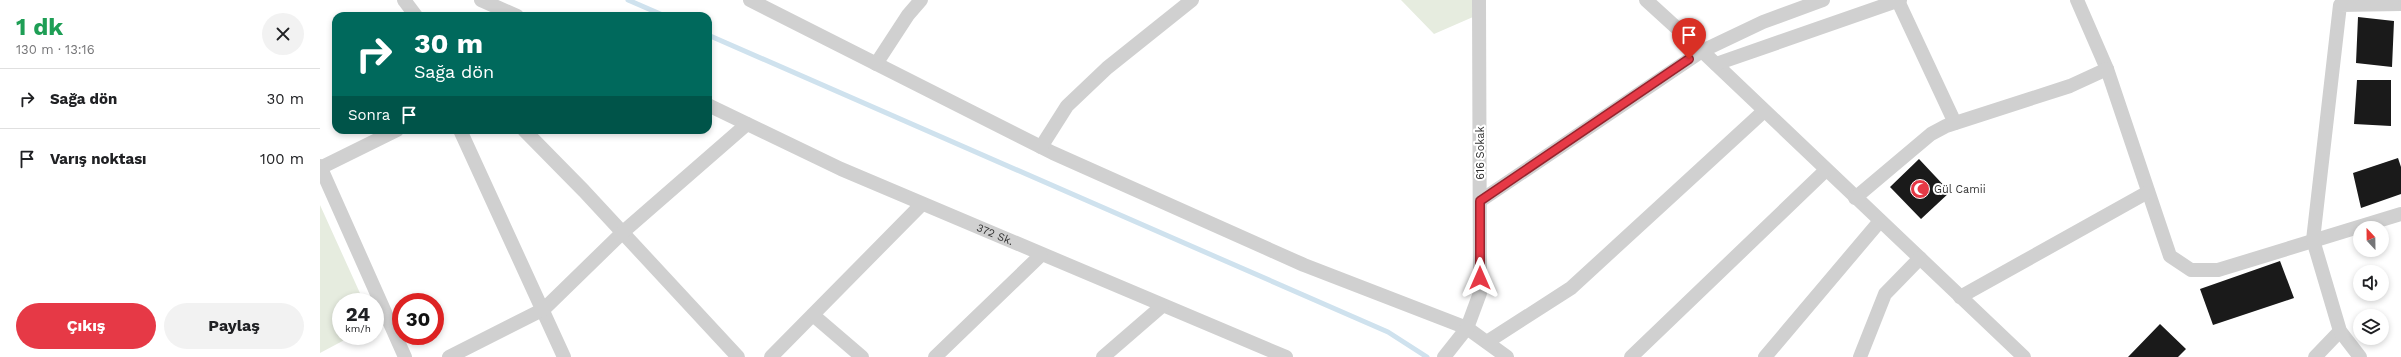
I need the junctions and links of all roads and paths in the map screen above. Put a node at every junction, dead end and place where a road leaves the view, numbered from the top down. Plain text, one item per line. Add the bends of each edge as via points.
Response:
1 (404, 0) edge
2 (481, 0) edge
3 (750, 0) edge
4 (921, 0) edge
5 (1192, 0) edge
6 (1479, 0) edge
7 (1646, 0) edge
8 (1823, 0) edge
9 (1899, 0) edge
10 (2077, 0) edge
11 (1880, 3) edge
12 (2401, 4) edge
13 (413, 12) edge
14 (508, 12) edge
15 (1702, 50) junction
16 (876, 64) junction
17 (1716, 64) junction
18 (2107, 69) junction
19 (712, 107) edge
20 (1764, 111) junction
21 (747, 124) junction
22 (1951, 124) junction
23 (389, 134) edge
24 (462, 134) edge
25 (528, 134) edge
26 (1041, 147) junction
27 (320, 167) edge
28 (1826, 170) junction
29 (2148, 192) junction
30 (1855, 198) junction
31 (1480, 201) junction
32 (922, 204) junction
33 (2401, 214) edge
34 (1880, 221) junction
35 (623, 232) junction
36 (2313, 240) junction
37 (1042, 255) junction
38 (1920, 258) junction
39 (1960, 297) junction
40 (1162, 306) junction
41 (544, 309) junction
42 (813, 315) junction
43 (1467, 328) junction
44 (2340, 331) junction
45 (1487, 342) junction
46 (405, 357) edge
47 (449, 357) edge
48 (564, 357) edge
49 (738, 357) edge
50 (771, 357) edge
51 (862, 357) edge
52 (935, 357) edge
53 (1103, 357) edge
54 (1286, 357) edge
55 (1444, 357) edge
56 (1507, 357) edge
57 (1631, 357) edge
58 (1765, 357) edge
59 (1860, 357) edge
60 (2024, 357) edge
61 (2315, 357) edge
62 (2360, 357) edge

1 - 13 street
2 - 14 street
3 - 16 street
4 - 16 street via 908,15
5 - 26 street via 1107,68 1067,106
6 - 31 street, 616 Sokak
7 - 15 street
8 - 15 street via 1762,22
9 - 11 street
9 - 22 street
10 - 18 street
11 - 17 street
12 - 36 street via 2340,5
15 - 17 street
15 - 31 street
16 - 26 street
17 - 20 street
18 - 22 street via 2070,86
18 - 29 street
19 - 21 street, 372 Sk.
20 - 28 street
20 - 45 street via 1571,288
21 - 32 street, 372 Sk.
21 - 35 street
22 - 30 street via 1931,134
23 - 27 street
24 - 41 street
25 - 35 street
26 - 43 street via 1304,265
27 - 46 street
28 - 30 street
28 - 57 street
29 - 36 street via 2170,256 2191,270 2218,270
29 - 39 street
30 - 34 street
31 - 43 street, 616 Sokak via 1480,293
32 - 37 street, 372 Sk.
32 - 42 street
33 - 36 street
34 - 38 street
34 - 58 street
35 - 41 street
35 - 49 street
36 - 44 street
37 - 40 street, 372 Sk.
37 - 52 street
38 - 39 street
38 - 59 street via 1885,294
39 - 60 street
40 - 53 street
40 - 54 street, 372 Sk.
41 - 47 street
41 - 48 street
42 - 50 street
42 - 51 street
43 - 45 street
43 - 55 street, 616 Sokak
44 - 61 street
44 - 62 street
45 - 56 street

